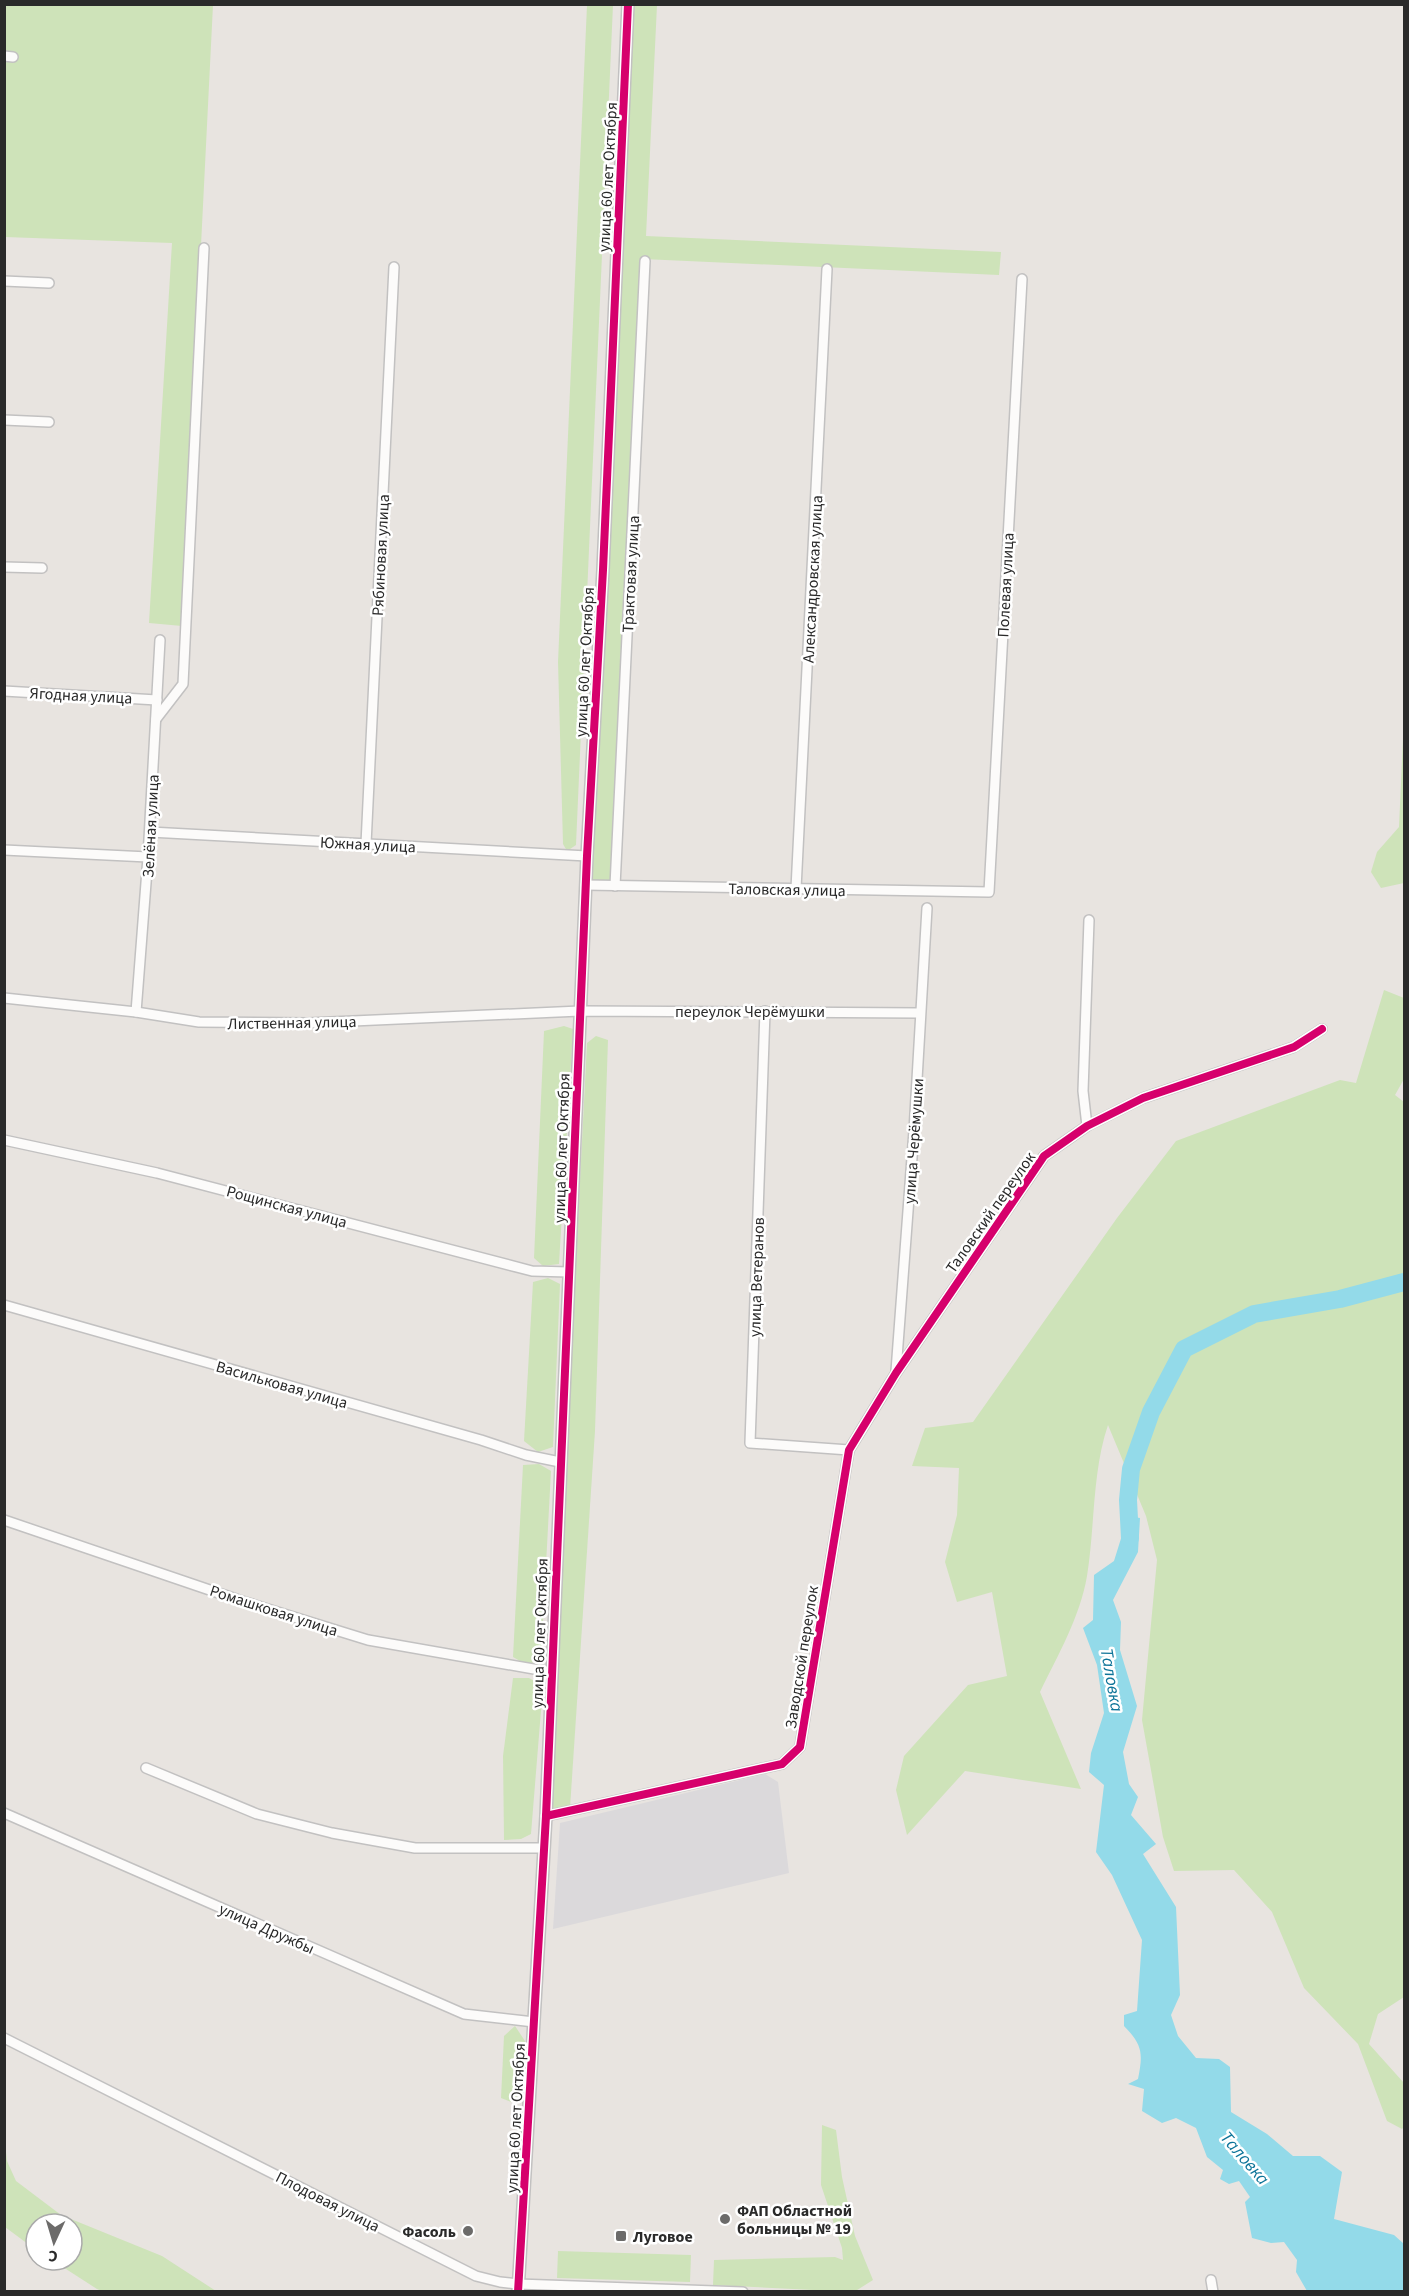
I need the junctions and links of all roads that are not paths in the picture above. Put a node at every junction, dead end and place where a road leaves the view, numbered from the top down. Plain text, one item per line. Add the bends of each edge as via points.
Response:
1 (628, 4) edge
2 (204, 248) dead end
3 (645, 261) dead end
4 (394, 267) dead end
5 (827, 269) dead end
6 (1022, 279) dead end
7 (4, 282) edge
8 (49, 283) dead end
9 (4, 420) edge
10 (49, 422) dead end
11 (4, 567) edge
12 (42, 568) dead end
13 (160, 640) dead end
14 (4, 691) edge
15 (157, 700) junction
16 (156, 719) junction
17 (150, 832) junction
18 (366, 844) junction
19 (4, 850) edge
20 (586, 856) junction
21 (148, 857) junction
22 (585, 885) junction
23 (615, 886) junction
24 (796, 889) junction
25 (989, 892) joint
26 (927, 908) dead end
27 (1089, 920) dead end
28 (4, 998) edge
29 (580, 1011) junction
30 (765, 1011) junction
31 (136, 1012) junction
32 (920, 1013) junction
33 (1322, 1029) dead end
34 (1087, 1126) junction
35 (4, 1140) edge
36 (569, 1272) junction
37 (4, 1305) edge
38 (896, 1373) junction
39 (849, 1450) junction
40 (560, 1462) junction
41 (4, 1520) edge
42 (551, 1672) junction
43 (146, 1768) dead end
44 (4, 1813) edge
45 (546, 1816) junction
46 (543, 1848) junction
47 (534, 2022) junction
48 (4, 2038) edge
49 (1211, 2280) dead end
50 (518, 2288) edge
51 (743, 2292) edge
52 (1213, 2292) edge

1 - 20 street, улица 60 лет Октября
2 - 16 street via 183,684
3 - 23 street, Трактовая улица
4 - 18 street, Рябиновая улица
5 - 24 street, Александровская улица
6 - 25 street, Полевая улица
7 - 8 street
9 - 10 street
11 - 12 street
13 - 15 street, Зелёная улица
14 - 15 street, Ягодная улица
15 - 16 street, Зелёная улица
16 - 17 street, Зелёная улица
17 - 18 street, Южная улица
17 - 21 street, Зелёная улица
18 - 20 street, Южная улица
19 - 21 street
20 - 22 street, улица 60 лет Октября
21 - 31 street, Зелёная улица
22 - 23 street, Таловская улица
22 - 29 street, улица 60 лет Октября
23 - 24 street, Таловская улица
24 - 25 street, Таловская улица
26 - 32 street, улица Черёмушки
27 - 34 street via 1083,1091
28 - 31 street, Лиственная улица
29 - 30 street, переулок Черёмушки
29 - 31 street, Лиственная улица via 308,1023 199,1022
29 - 36 street, улица 60 лет Октября
30 - 32 street, переулок Черёмушки
30 - 39 street, улица Ветеранов via 750,1443
32 - 38 street, улица Черёмушки
33 - 34 street, Таловский переулок via 1294,1047 1143,1098
34 - 38 street, Таловский переулок via 1044,1156
35 - 36 street, Рощинская улица via 156,1173 532,1271
36 - 40 street, улица 60 лет Октября
37 - 40 street, Васильковая улица
38 - 39 street, Таловский переулок
39 - 45 street, Заводской переулок via 800,1747 782,1764
40 - 42 street, улица 60 лет Октября
41 - 42 street, Ромашковая улица via 368,1640
42 - 45 street, улица 60 лет Октября
43 - 46 street via 257,1814 332,1833 415,1848
44 - 47 street, улица Дружбы via 464,2014
45 - 46 street, улица 60 лет Октября
46 - 47 street, улица 60 лет Октября
47 - 50 street, улица 60 лет Октября
48 - 50 street, Плодовая улица via 476,2276
49 - 52 street
50 - 51 street, Плодовая улица

